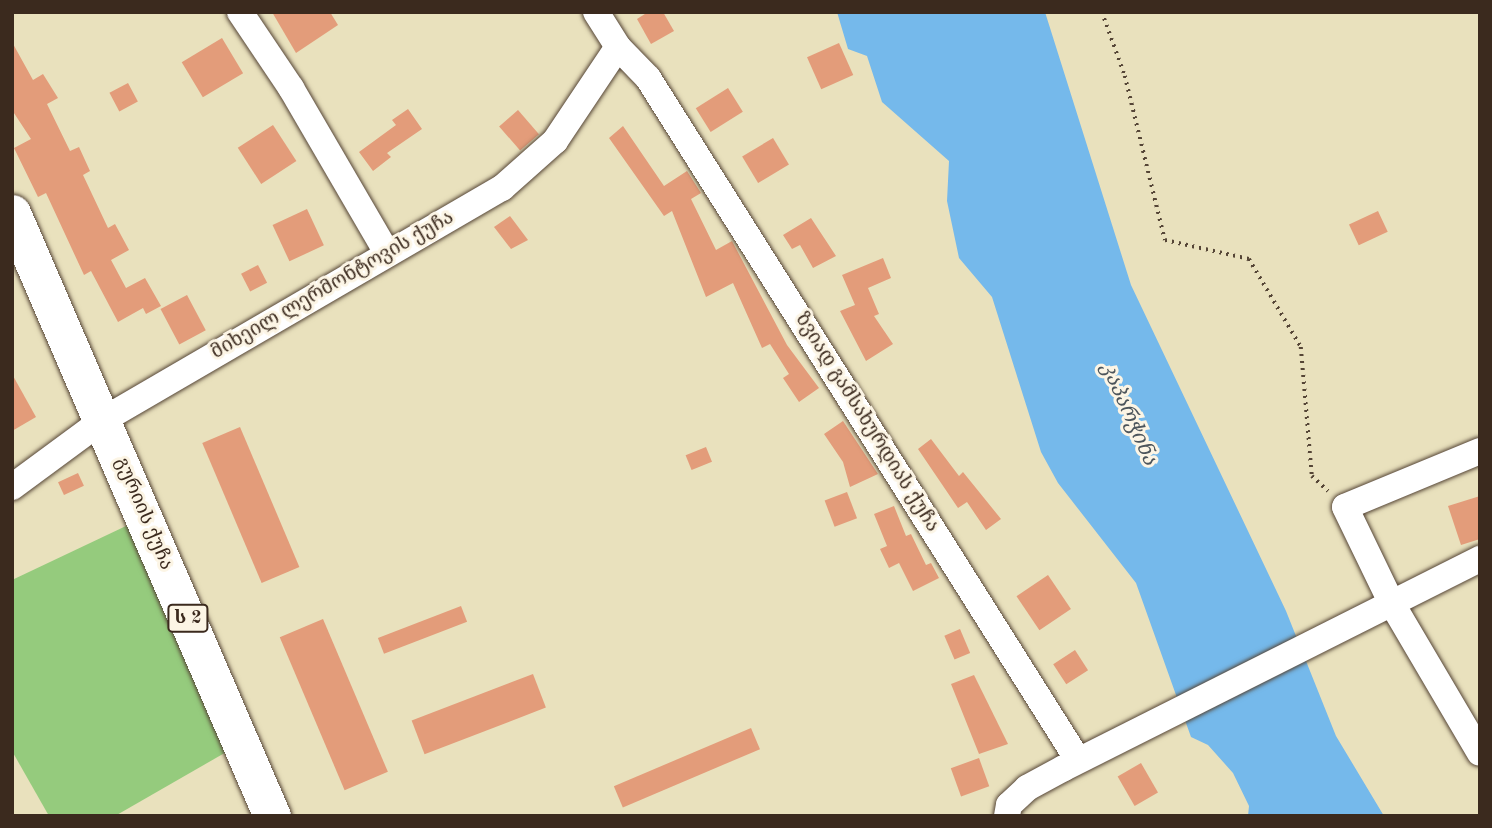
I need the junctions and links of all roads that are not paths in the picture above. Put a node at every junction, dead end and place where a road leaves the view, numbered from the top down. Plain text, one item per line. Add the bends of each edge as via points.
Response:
1 (240, 12) edge
2 (596, 12) edge
3 (618, 47) junction
4 (12, 213) edge
5 (387, 253) junction
6 (103, 420) junction
7 (1480, 451) edge
8 (12, 487) edge
9 (1480, 559) edge
10 (1391, 602) junction
11 (1480, 753) edge
12 (1078, 760) junction
13 (272, 816) edge
14 (1007, 816) edge

1 - 5 street via 291,88
2 - 3 street, ზვიად გამსახურდიას ქუჩა
3 - 5 street, მიხეილ ლერმონტოვის ქუჩა via 555,141 502,188
3 - 12 street, ზვიად გამსახურდიას ქუჩა via 648,78
4 - 6 highway, გურიის ქუჩა / ს 2
5 - 6 street, მიხეილ ლერმონტოვის ქუჩა
6 - 8 street, მიხეილ ლერმონტოვის ქუჩა
6 - 13 highway, გურიის ქუჩა / ს 2
7 - 10 street via 1345,507
9 - 10 street
10 - 11 street
10 - 12 street
12 - 14 street via 1027,788 1009,806

